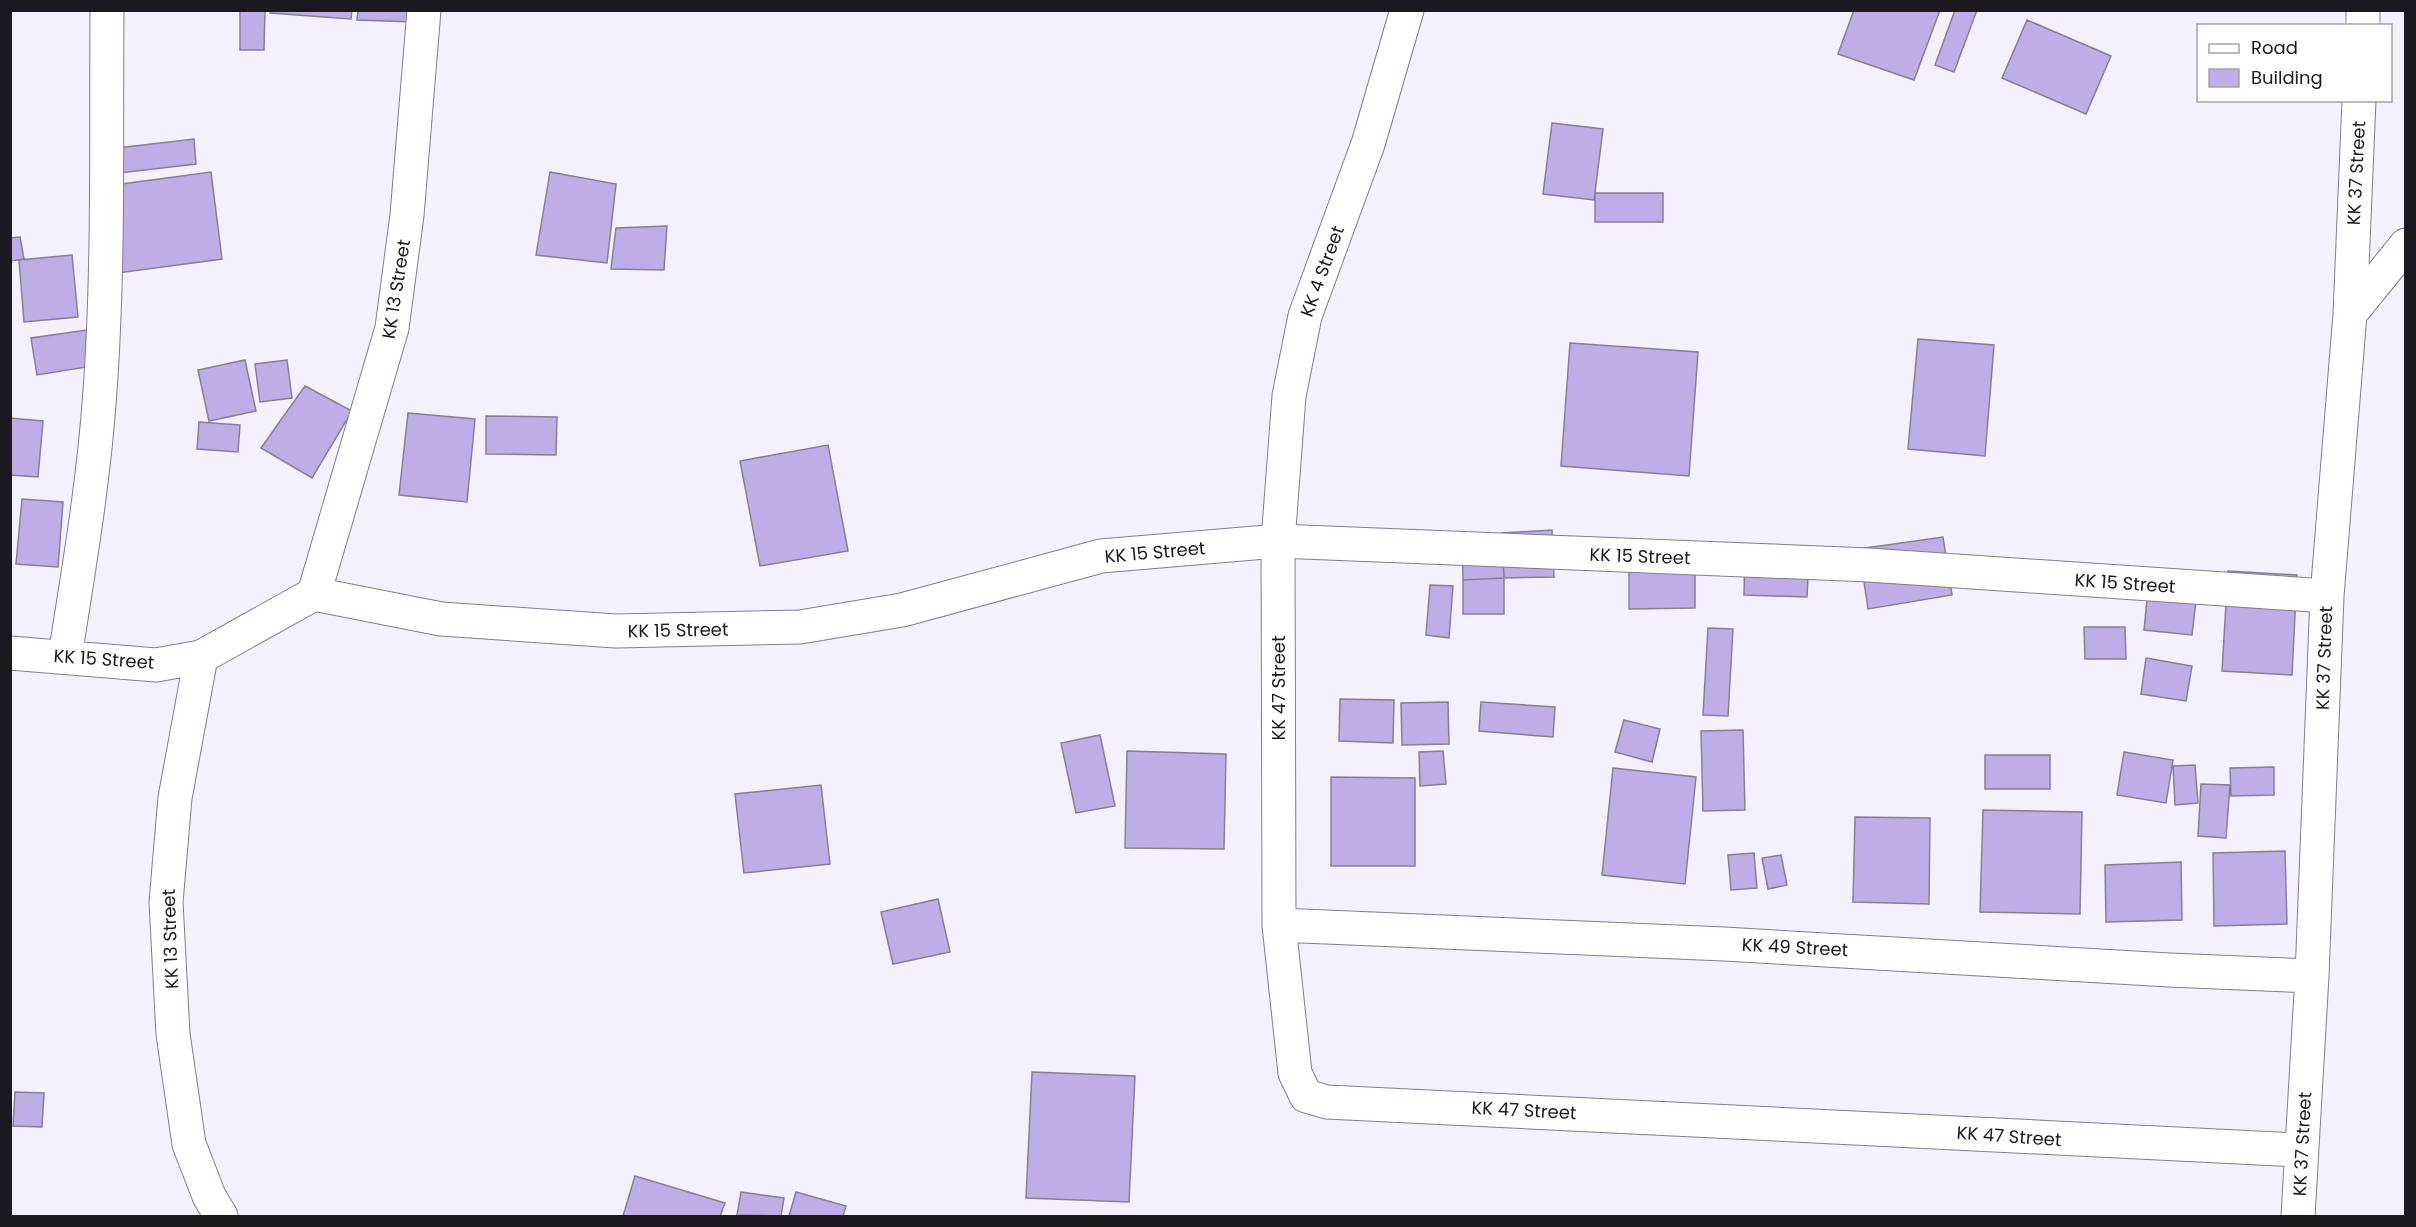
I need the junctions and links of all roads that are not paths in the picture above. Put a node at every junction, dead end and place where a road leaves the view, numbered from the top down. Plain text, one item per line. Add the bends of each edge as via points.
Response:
1 (106, 10) edge
2 (424, 10) edge
3 (1407, 10) edge
4 (2359, 102) edge
5 (2406, 245) edge
6 (2350, 314) junction
7 (1278, 541) junction
8 (314, 594) junction
9 (2327, 596) junction
10 (10, 653) edge
11 (64, 656) junction
12 (201, 657) junction
13 (1279, 925) junction
14 (2312, 976) junction
15 (2300, 1150) junction
16 (221, 1216) edge
17 (2298, 1216) edge

1 - 11 street via 106,257 100,392 87,521
2 - 8 street, KK 13 Street via 407,215 392,328
3 - 7 street, KK 4 Street via 1368,144 1305,316 1289,396
4 - 6 street, KK 37 Street
5 - 6 street
6 - 9 street, KK 37 Street
7 - 8 street, KK 15 Street via 1101,556 902,610 800,627 616,631 441,620
7 - 9 street, KK 15 Street via 1869,565
7 - 13 street, KK 47 Street
8 - 12 street, KK 15 Street
9 - 14 street, KK 37 Street
10 - 11 street, KK 15 Street
11 - 12 street, KK 15 Street via 156,665
12 - 16 street, KK 13 Street via 175,798 166,902 173,1034 189,1144
13 - 14 street, KK 49 Street
13 - 15 street, KK 47 Street via 1295,1073 1306,1096 1327,1102
14 - 15 street, KK 37 Street
15 - 17 street, KK 37 Street

